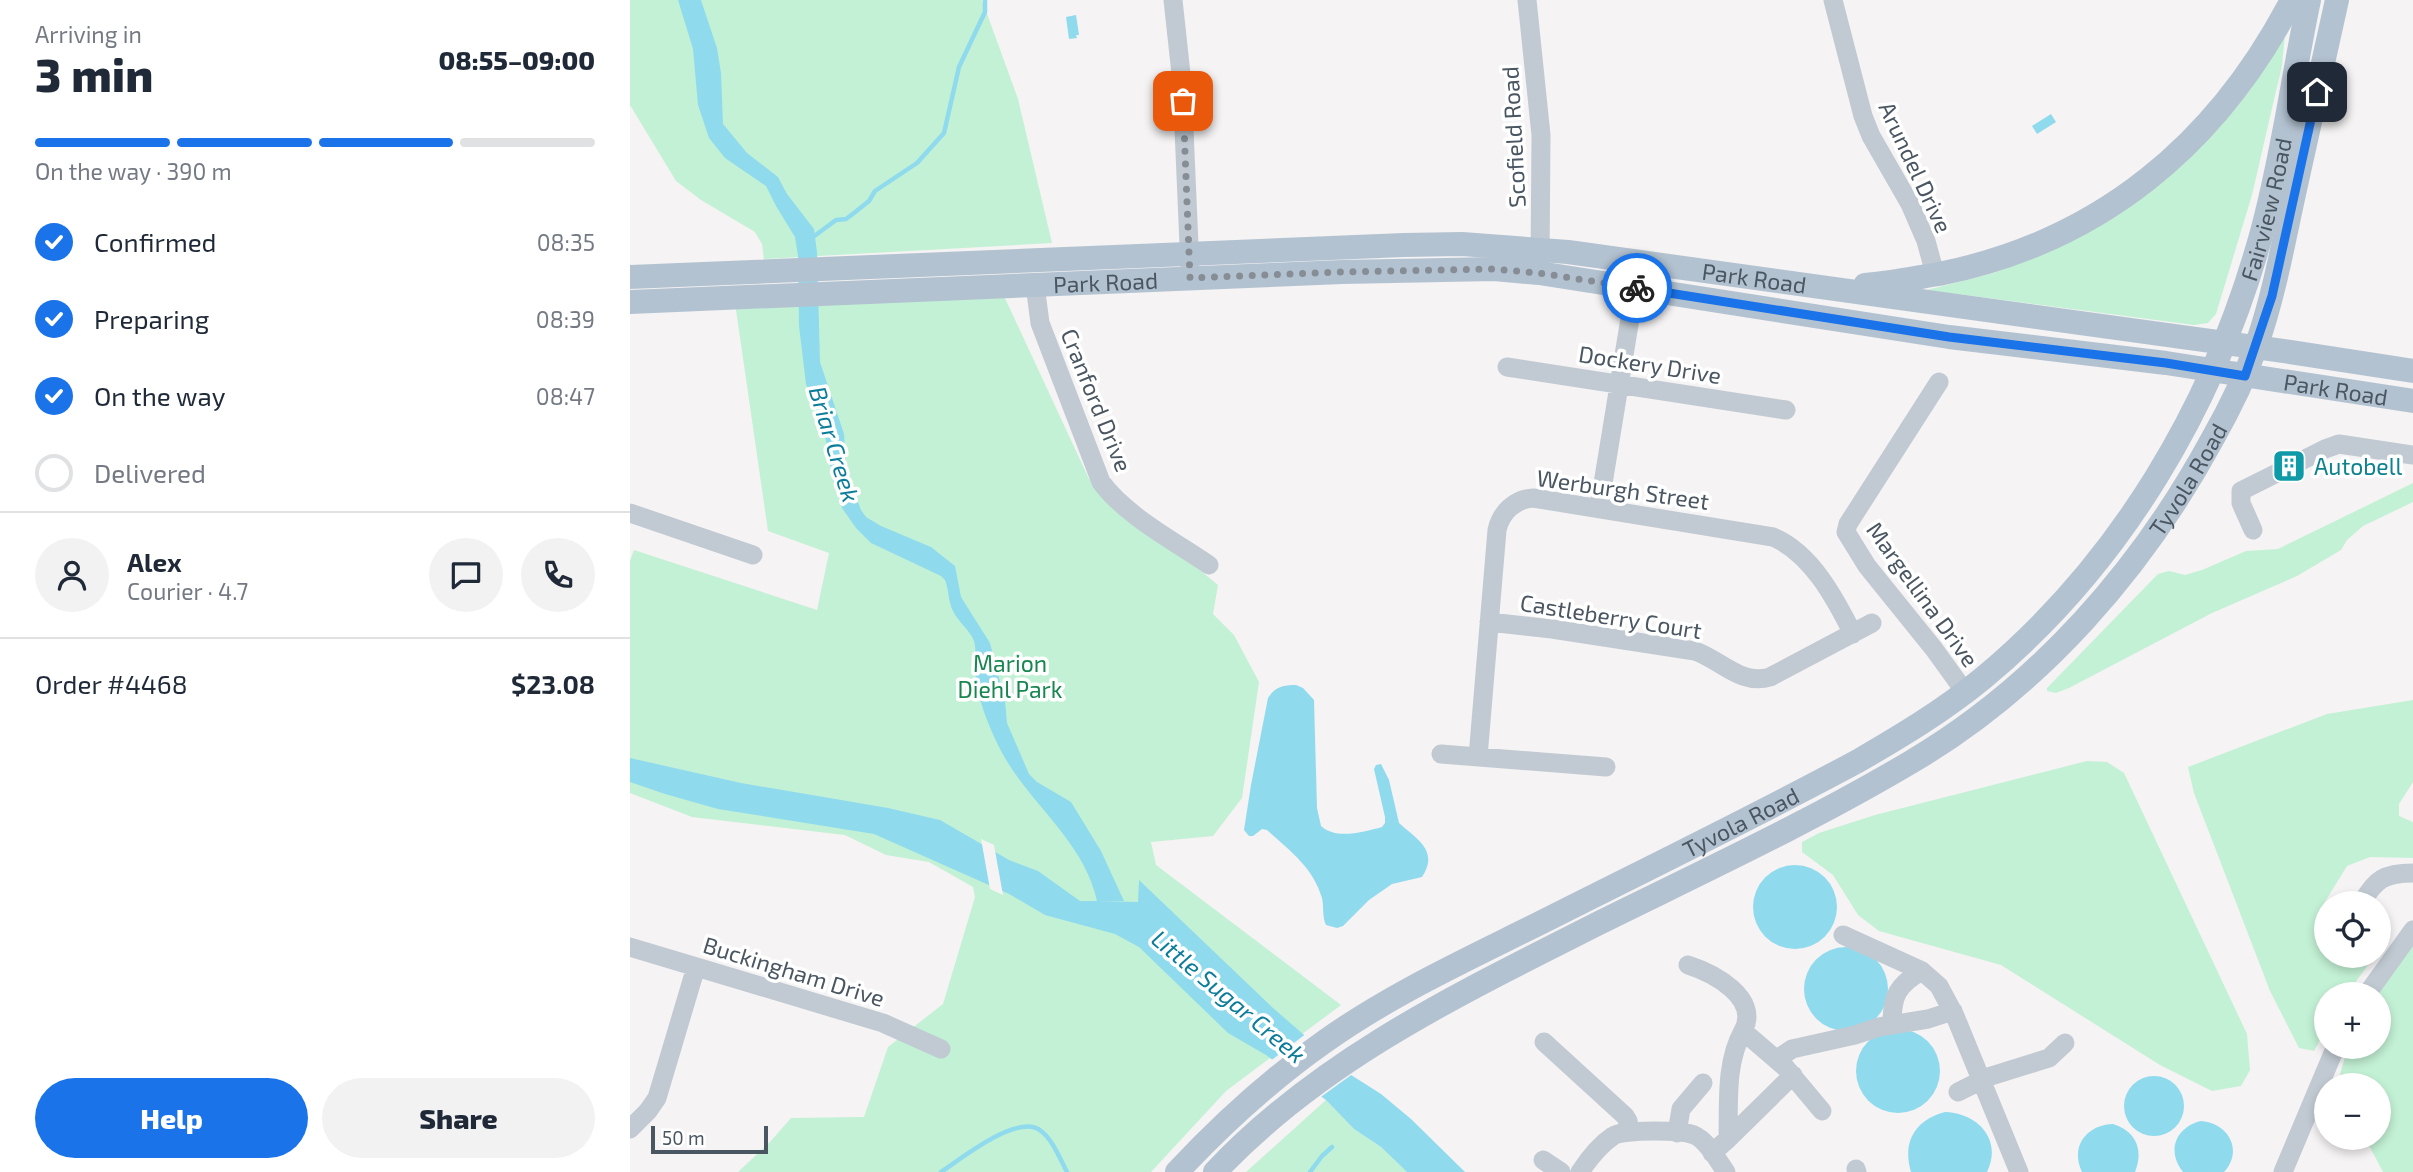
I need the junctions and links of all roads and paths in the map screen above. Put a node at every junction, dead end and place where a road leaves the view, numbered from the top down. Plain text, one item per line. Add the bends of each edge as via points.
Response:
1 (1173, 0) edge
2 (1527, 0) edge
3 (1833, 0) edge
4 (2292, 0) edge
5 (2309, 0) edge
6 (2337, 0) edge
7 (1189, 254) junction
8 (1540, 261) junction
9 (1935, 274) junction
10 (630, 277) edge
11 (1190, 278) junction
12 (850, 280) junction
13 (764, 284) junction
14 (1035, 285) junction
15 (1798, 285) junction
16 (1635, 288) junction
17 (630, 302) edge
18 (2225, 343) junction
19 (2256, 347) junction
20 (1507, 367) dead end
21 (2212, 370) junction
22 (2413, 371) edge
23 (2245, 376) junction
24 (1938, 383) dead end
25 (1619, 384) junction
26 (2413, 401) edge
27 (1786, 410) dead end
28 (2413, 455) edge
29 (1599, 508) junction
30 (630, 513) edge
31 (2253, 530) dead end
32 (752, 555) dead end
33 (1209, 565) dead end
34 (1489, 622) junction
35 (1872, 624) dead end
36 (1853, 634) junction
37 (1965, 692) junction
38 (1441, 754) dead end
39 (1478, 757) junction
40 (1606, 767) dead end
41 (2413, 873) edge
42 (2369, 891) edge
43 (2413, 930) edge
44 (1843, 935) dead end
45 (630, 947) edge
46 (1688, 965) dead end
47 (696, 967) junction
48 (1922, 971) junction
49 (2376, 982) edge
50 (1952, 1012) junction
51 (1892, 1024) junction
52 (1743, 1031) junction
53 (1544, 1042) dead end
54 (2065, 1043) dead end
55 (941, 1049) dead end
56 (1777, 1059) junction
57 (2331, 1059) edge
58 (1793, 1075) junction
59 (1981, 1080) junction
60 (1703, 1083) dead end
61 (1958, 1092) dead end
62 (1822, 1111) dead end
63 (630, 1129) edge
64 (1630, 1132) junction
65 (1677, 1133) junction
66 (1728, 1139) junction
67 (1712, 1153) junction
68 (1543, 1160) dead end
69 (1177, 1172) edge
70 (1216, 1172) edge
71 (1561, 1172) edge
72 (1580, 1172) edge
73 (1726, 1172) edge
74 (2019, 1172) edge
75 (2283, 1172) edge

1 - 7 street via 1182,83
2 - 8 street, Scofield Road via 1541,135
3 - 9 street, Arundel Drive via 1863,116 1910,204
4 - 9 main road via 2231,96 2152,176 2105,211 2045,241 2001,258
5 - 18 main road, Fairview Road via 2264,226
6 - 19 main road, Fairview Road
7 - 8 main road, Park Road via 1443,244
7 - 11 street
7 - 12 main road, Park Road
8 - 11 main road, Park Road via 1494,269
8 - 15 main road, Park Road
8 - 16 main road, Park Road
9 - 15 main road via 1869,285
10 - 13 main road, Park Road
11 - 14 main road, Park Road
12 - 13 main road, Park Road
12 - 14 main road, Park Road
13 - 17 main road, Park Road
14 - 33 street, Cranford Drive via 1040,323 1101,482 1146,523
15 - 18 main road, Park Road
16 - 21 main road, Park Road via 1949,337
16 - 25 street
18 - 19 main road, Park Road
18 - 21 main road, Fairview Road
19 - 22 main road, Park Road
19 - 23 main road, Fairview Road
20 - 25 street, Dockery Drive
21 - 23 main road, Park Road
21 - 37 main road, Tyvola Road via 2161,472 2109,548 2047,620
23 - 26 main road, Park Road
23 - 70 main road, Tyvola Road via 2197,467 2140,555 2072,633 1984,711 1909,764 1833,806 1488,978 1377,1041 1279,1113
24 - 37 street, Margellina Drive via 1846,532
25 - 27 street, Dockery Drive
25 - 29 street
28 - 31 street via 2347,444 2325,449 2241,491 2241,503
29 - 34 street, Werburgh Street via 1528,498 1505,513 1497,530
29 - 36 street, Werburgh Street via 1780,540 1806,559
30 - 32 street
34 - 36 street, Castleberry Court via 1695,651 1740,676 1758,680
34 - 39 street, Werburgh Street
35 - 36 street, Castleberry Court
37 - 69 main road, Tyvola Road via 1858,761 1463,961 1354,1022 1256,1096
38 - 39 street
39 - 40 street
41 - 42 street via 2378,880
43 - 49 street
44 - 48 street
45 - 47 street, Buckingham Drive
46 - 52 street via 1717,977 1735,992 1746,1011
47 - 55 street, Buckingham Drive via 883,1023
47 - 63 street via 657,1098
48 - 50 street via 1939,986
48 - 51 street via 1899,989
50 - 51 street
50 - 59 street
51 - 56 street via 1792,1049
52 - 56 street
52 - 66 street via 1731,1064
53 - 64 street via 1625,1116
54 - 59 street via 2049,1058
56 - 58 street
57 - 75 street
58 - 62 street
58 - 66 street
59 - 61 street
59 - 74 street
60 - 65 street via 1681,1109
64 - 65 street
64 - 72 street via 1611,1138
65 - 67 street via 1695,1135
66 - 67 street
67 - 73 street
68 - 71 street

